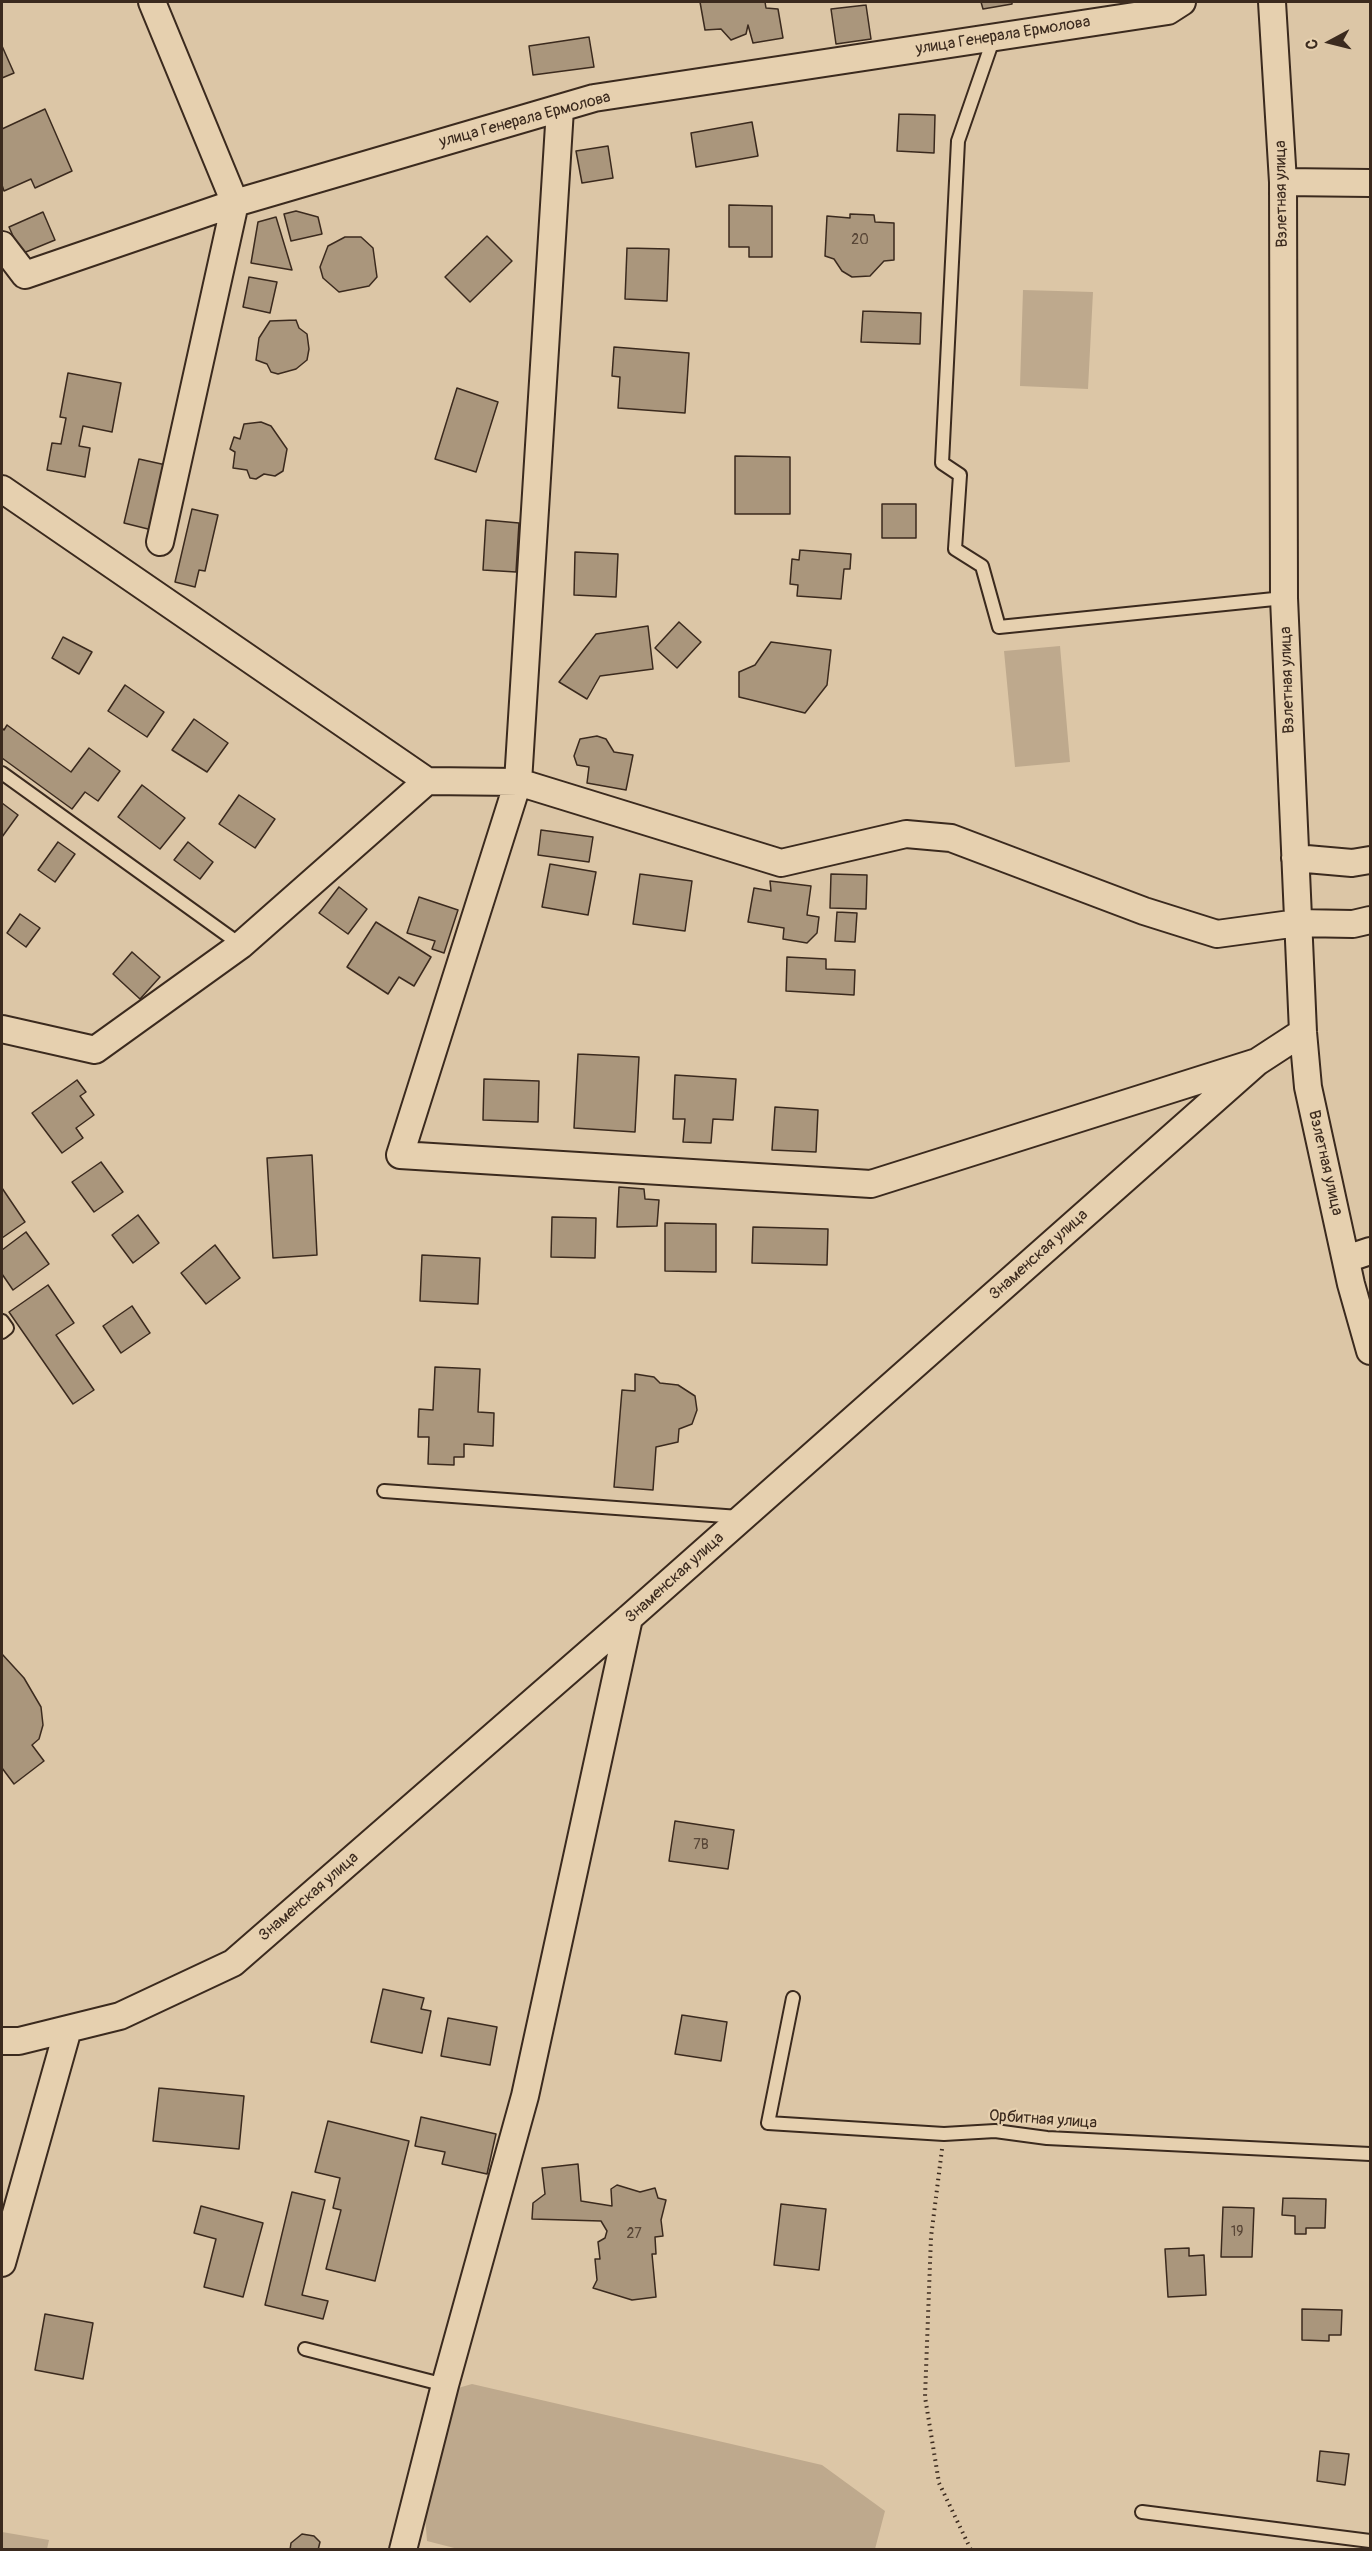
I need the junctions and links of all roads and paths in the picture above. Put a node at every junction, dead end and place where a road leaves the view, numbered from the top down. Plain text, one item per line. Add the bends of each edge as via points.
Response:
1 (152, 2) edge
2 (1182, 2) edge
3 (1272, 2) edge
4 (994, 36) junction
5 (560, 109) junction
6 (1283, 182) junction
7 (1371, 183) edge
8 (235, 203) junction
9 (2, 245) edge
10 (2, 489) edge
11 (160, 542) dead end
12 (1284, 598) junction
13 (2, 773) edge
14 (427, 780) junction
15 (518, 782) junction
16 (1295, 858) junction
17 (1371, 860) edge
18 (1371, 920) edge
19 (1298, 923) junction
20 (241, 945) junction
21 (2, 1029) edge
22 (1303, 1032) junction
23 (1257, 1062) junction
24 (1371, 1251) edge
25 (1346, 1259) junction
26 (2, 1321) edge
27 (2, 1332) edge
28 (1371, 1351) edge
29 (384, 1491) dead end
30 (744, 1517) junction
31 (629, 1618) junction
32 (793, 1998) dead end
33 (68, 2029) junction
34 (2, 2041) edge
35 (944, 2134) junction
36 (1371, 2154) edge
37 (2, 2263) edge
38 (305, 2349) dead end
39 (445, 2385) junction
40 (1142, 2512) dead end
41 (1371, 2541) edge
42 (403, 2550) edge
43 (971, 2550) edge

1 - 8 street
2 - 4 street, улица Генерала Ермолова via 1168,11
3 - 6 street, Взлетная улица
4 - 5 street, улица Генерала Ермолова via 594,98
4 - 12 lane via 958,141 942,462 960,475 955,549 982,566 999,627
5 - 8 street, улица Генерала Ермолова
5 - 15 street
6 - 7 street
6 - 12 street, Взлетная улица
8 - 9 street, улица Генерала Ермолова via 25,275
8 - 11 street
10 - 14 street
12 - 16 street, Взлетная улица
13 - 20 lane
14 - 15 street
14 - 20 street
15 - 19 street via 781,863 906,834 951,838 1144,911 1217,934
15 - 23 street via 399,1155 871,1184
16 - 17 street via 1352,863
16 - 19 street, Взлетная улица
18 - 19 street via 1353,924
19 - 22 street, Взлетная улица
20 - 21 street via 95,1050
22 - 23 street, Знаменская улица
22 - 25 street, Взлетная улица via 1308,1087
23 - 30 street, Знаменская улица
24 - 25 street
25 - 28 street, Взлетная улица
26 - 27 lane via 7,1328
29 - 30 lane
30 - 31 street, Знаменская улица
31 - 33 street, Знаменская улица via 233,1964 120,2016
31 - 39 street via 525,2096
32 - 35 lane, Орбитная улица via 768,2123
33 - 34 street, Знаменская улица via 19,2041
33 - 37 street
35 - 36 lane, Орбитная улица via 995,2131 1047,2138
35 - 43 path via 931,2237 925,2397 939,2482
38 - 39 lane
39 - 42 street
40 - 41 lane

